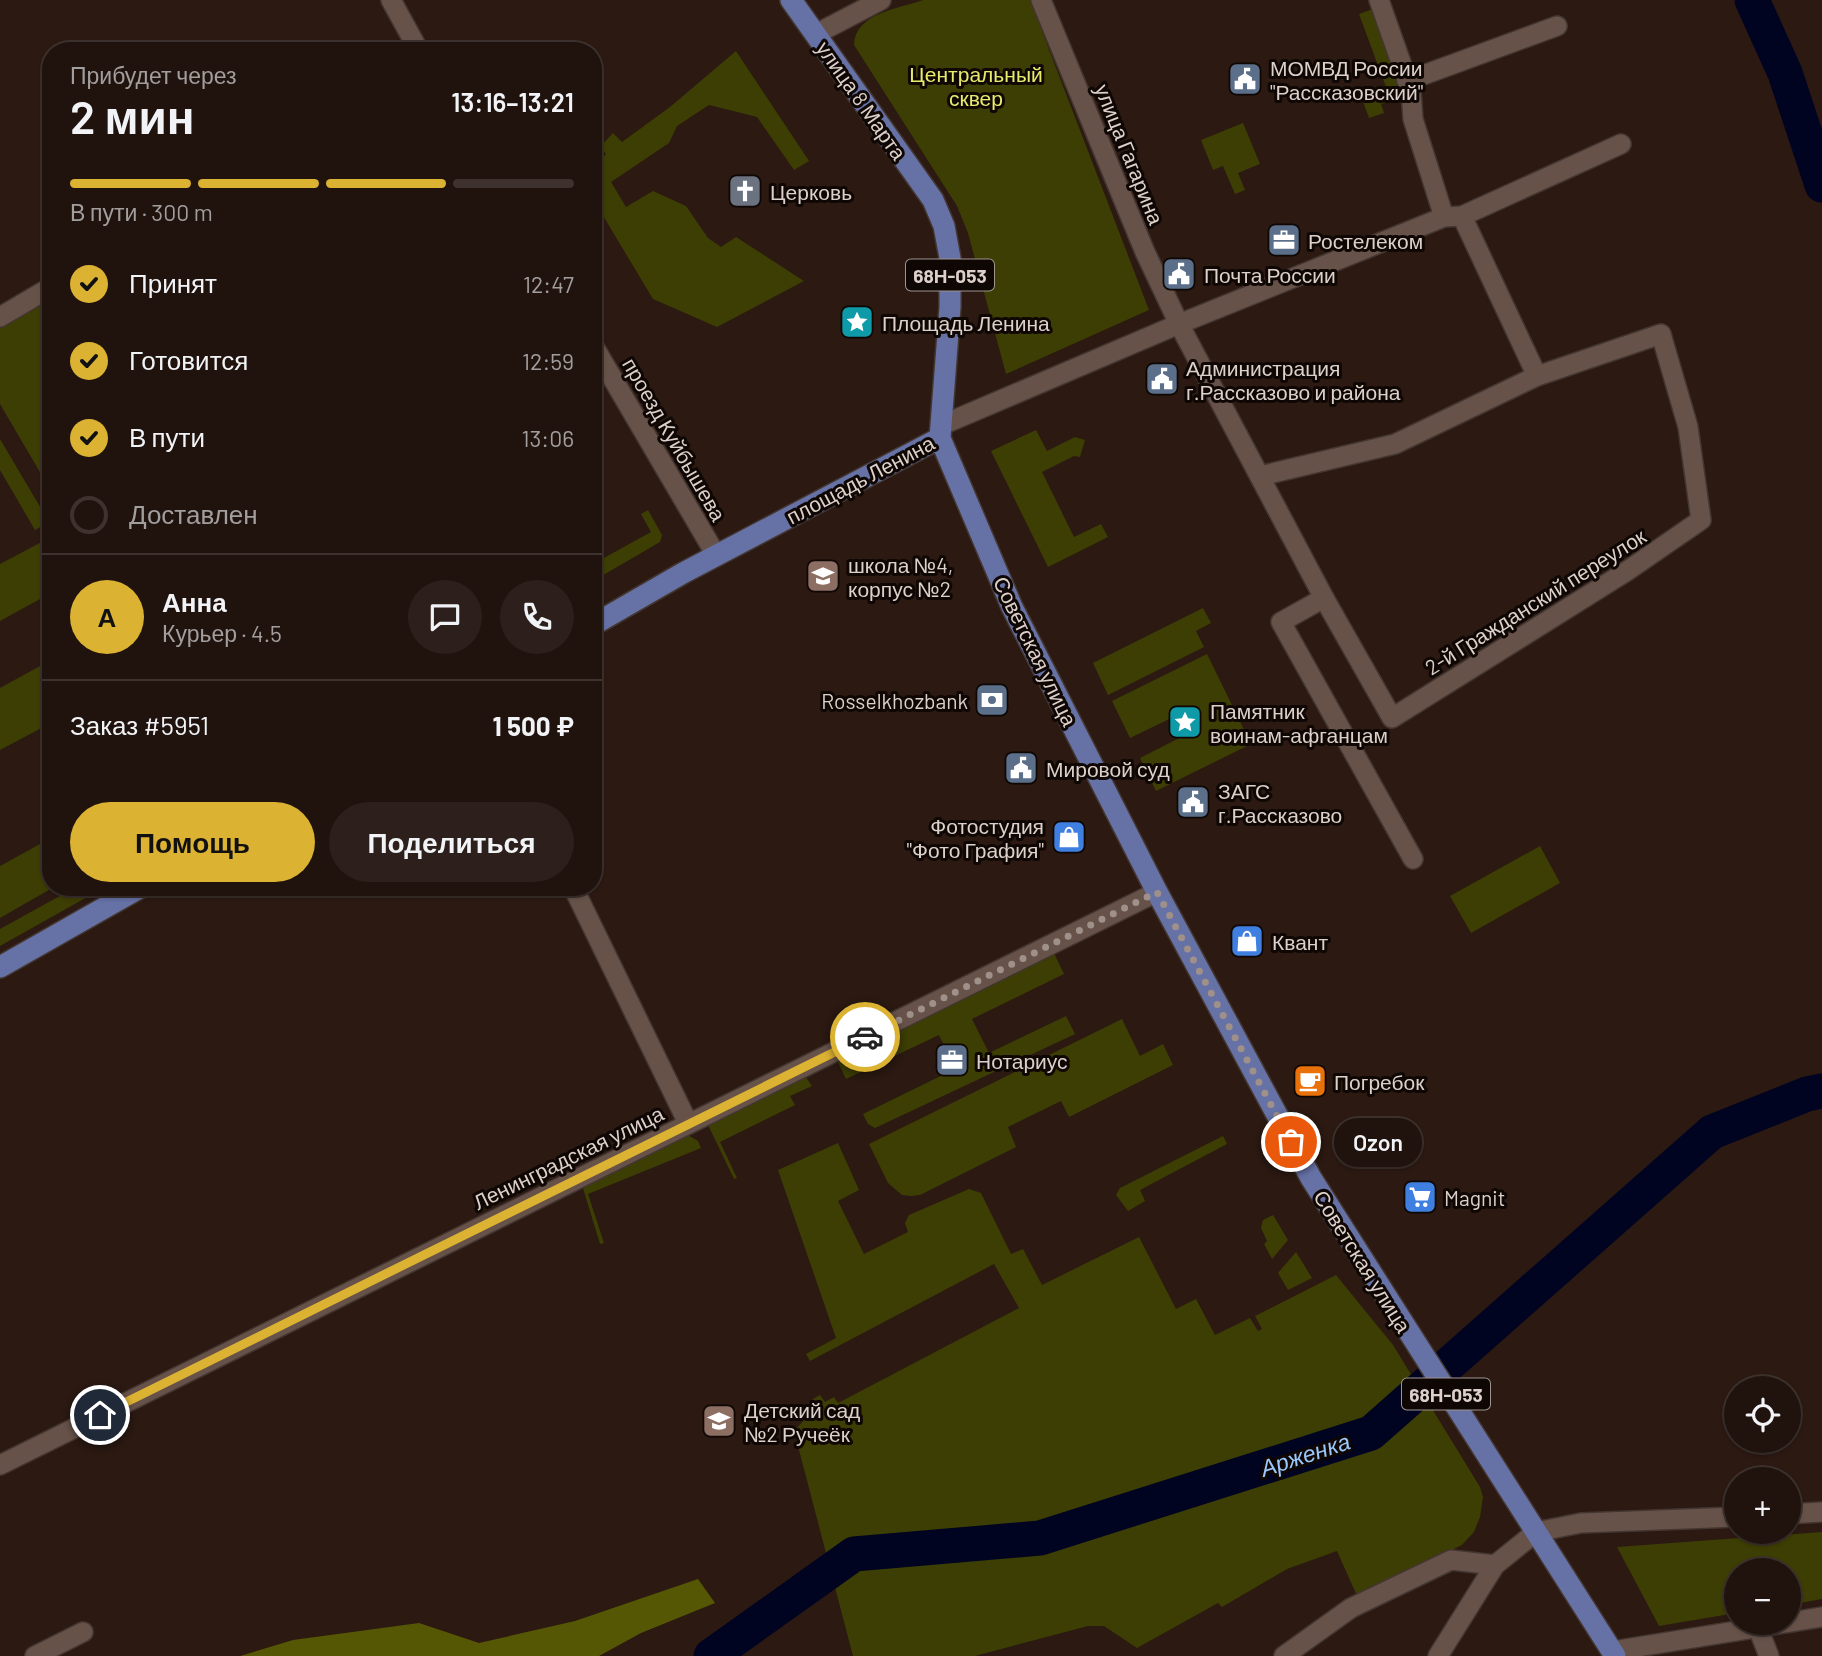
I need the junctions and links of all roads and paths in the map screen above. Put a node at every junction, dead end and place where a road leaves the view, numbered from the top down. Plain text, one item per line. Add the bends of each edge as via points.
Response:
1 (391, 0) edge
2 (791, 0) edge
3 (881, 0) edge
4 (1041, 0) edge
5 (1379, 0) edge
6 (1557, 26) dead end
7 (816, 34) junction
8 (414, 42) edge
9 (1408, 81) junction
10 (1621, 144) dead end
11 (933, 200) joint
12 (1453, 216) junction
13 (42, 292) edge
14 (0, 317) edge
15 (1179, 324) junction
16 (602, 360) edge
17 (1537, 376) junction
18 (941, 432) junction
19 (955, 473) junction
20 (1260, 477) junction
21 (984, 540) dead end
22 (716, 555) junction
23 (1324, 598) junction
24 (602, 620) edge
25 (1392, 718) joint
26 (1413, 859) dead end
27 (1157, 892) junction
28 (125, 896) edge
29 (577, 896) edge
30 (0, 967) edge
31 (688, 1123) junction
32 (0, 1465) edge
33 (1822, 1512) edge
34 (1801, 1513) edge
35 (1724, 1517) edge
36 (1536, 1532) junction
37 (1495, 1565) junction
38 (1822, 1617) edge
39 (1801, 1621) edge
40 (83, 1632) dead end
41 (1724, 1634) edge
42 (1761, 1635) edge
43 (1614, 1654) edge
44 (35, 1656) edge
45 (1284, 1656) edge
46 (1438, 1656) edge
47 (1769, 1656) edge

1 - 8 street
2 - 7 main road, улица 8 Марта / 68Н-053
3 - 7 street
4 - 15 street, улица Гагарина
5 - 9 street
6 - 9 street
7 - 11 main road, улица 8 Марта / 68Н-053
9 - 12 street via 1413,119
10 - 12 street
11 - 18 main road, площадь Ленина / 68Н-053 via 950,258
12 - 15 street
12 - 17 street
13 - 14 street
15 - 18 street
15 - 20 street, улица Гагарина
16 - 22 street, проезд Куйбышева
17 - 20 street via 1395,444
17 - 25 street, 2-й Гражданский переулок via 1661,334 1688,427 1701,520
18 - 19 main road, Советская улица / 68Н-053
18 - 22 main road, площадь Ленина
19 - 21 main road, Советская улица / 68Н-053
19 - 27 main road, Советская улица / 68Н-053 via 1012,607
20 - 23 street, улица Гагарина
22 - 24 main road, площадь Ленина
23 - 25 street, улица Гагарина
23 - 26 street via 1281,622
27 - 31 street, Ленинградская улица
27 - 36 main road, Советская улица / 68Н-053 via 1311,1178
28 - 30 main road
29 - 31 street
31 - 32 street, Ленинградская улица
33 - 34 street
35 - 36 street via 1581,1522
36 - 37 street
36 - 43 main road, Советская улица / 68Н-053
37 - 45 street via 1451,1560 1351,1608
37 - 46 street
38 - 39 street
40 - 44 street
41 - 43 street
42 - 47 street

